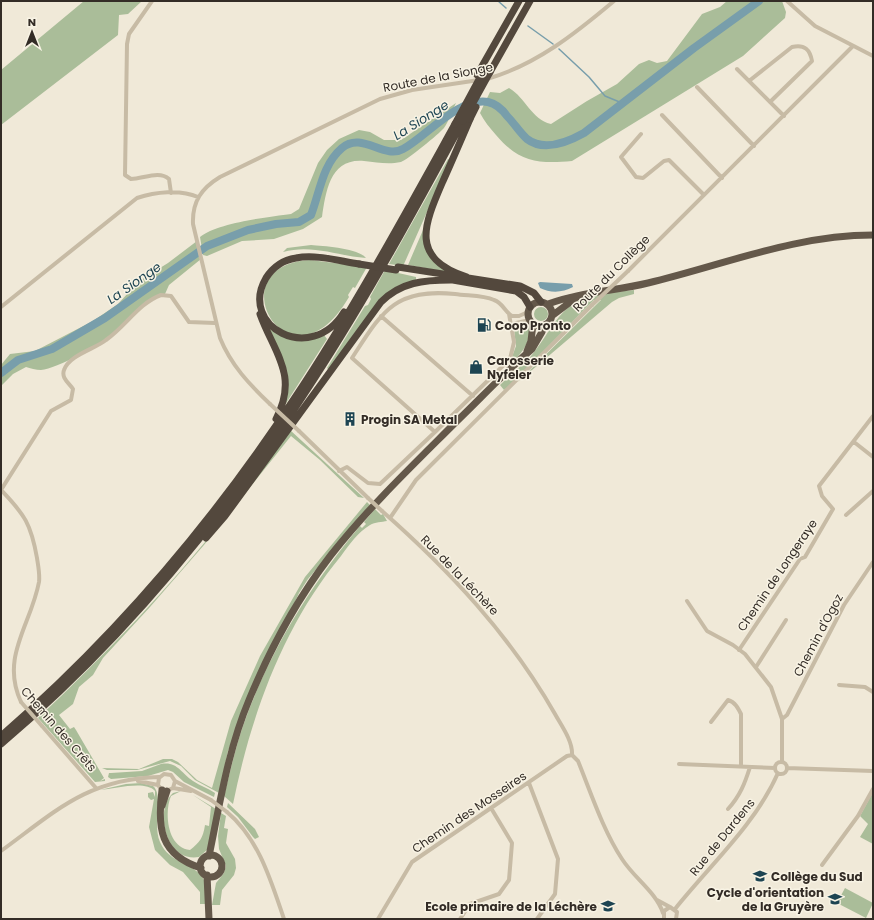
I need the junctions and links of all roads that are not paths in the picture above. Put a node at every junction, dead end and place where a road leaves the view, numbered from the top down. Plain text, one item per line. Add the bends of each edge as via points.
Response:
1 (152, 1) edge
2 (519, 1) edge
3 (523, 1) edge
4 (530, 1) edge
5 (614, 1) edge
6 (787, 1) edge
7 (852, 46) junction
8 (872, 54) edge
9 (737, 69) dead end
10 (480, 75) junction
11 (749, 81) junction
12 (697, 87) dead end
13 (770, 102) junction
14 (662, 115) dead end
15 (784, 116) junction
16 (467, 120) junction
17 (453, 124) junction
18 (641, 134) dead end
19 (754, 146) junction
20 (722, 178) junction
21 (171, 193) junction
22 (704, 196) junction
23 (198, 197) junction
24 (873, 235) edge
25 (360, 263) junction
26 (397, 269) junction
27 (466, 277) junction
28 (451, 280) junction
29 (581, 294) junction
30 (544, 303) junction
31 (1, 307) edge
32 (529, 310) junction
33 (509, 314) junction
34 (553, 315) junction
35 (381, 316) junction
36 (531, 322) junction
37 (215, 323) junction
38 (512, 326) junction
39 (544, 326) junction
40 (526, 354) junction
41 (473, 396) junction
42 (873, 416) edge
43 (435, 432) junction
44 (854, 442) junction
45 (260, 448) junction
46 (873, 457) edge
47 (340, 470) junction
48 (1, 490) edge
49 (873, 491) edge
50 (846, 515) dead end
51 (390, 518) junction
52 (873, 562) edge
53 (687, 601) dead end
54 (786, 620) dead end
55 (16, 634) dead end
56 (739, 650) junction
57 (756, 667) junction
58 (10, 685) dead end
59 (839, 686) dead end
60 (873, 692) edge
61 (782, 719) junction
62 (711, 722) dead end
63 (1, 736) edge
64 (1, 744) edge
65 (1, 749) edge
66 (572, 755) junction
67 (782, 762) junction
68 (679, 764) dead end
69 (740, 766) junction
70 (750, 767) junction
71 (775, 768) junction
72 (787, 768) junction
73 (873, 771) edge
74 (778, 773) junction
75 (159, 777) junction
76 (136, 780) junction
77 (175, 781) junction
78 (529, 783) junction
79 (96, 788) junction
80 (165, 788) junction
81 (873, 789) edge
82 (196, 792) junction
83 (491, 808) junction
84 (728, 809) dead end
85 (214, 834) junction
86 (1, 852) edge
87 (209, 856) junction
88 (217, 857) junction
89 (201, 864) junction
90 (822, 865) dead end
91 (211, 876) junction
92 (653, 897) junction
93 (672, 908) junction
94 (662, 917) edge
95 (677, 917) edge
96 (209, 919) edge
97 (284, 919) edge
98 (378, 919) edge
99 (460, 919) edge
100 (537, 919) edge

1 - 21 street via 130,34 127,44 125,175 131,179 165,175 169,179
2 - 10 highway
3 - 10 highway
4 - 16 highway, bridge
5 - 23 street, Route de la Sionge via 558,44 520,68 482,80 412,90 380,99 220,176
6 - 7 street via 816,26
7 - 8 street
7 - 15 street, Route du Collège
9 - 11 street
10 - 17 highway, bridge
11 - 13 street
11 - 13 street via 792,47 800,45 807,49 812,62
12 - 19 street
13 - 15 street
14 - 20 street
15 - 19 street, Route du Collège
16 - 27 highway via 428,214 425,229 426,243 434,258 446,269
16 - 64 highway via 338,342 247,478 154,593 92,658
17 - 25 highway via 366,276 336,322 317,336 301,339 281,334 266,318 261,303 262,288 269,274 282,263 308,257
17 - 45 highway via 352,308
18 - 22 street via 621,156 636,177 643,178 664,161 669,160
19 - 20 street, Route du Collège
20 - 22 street, Route du Collège
21 - 23 street via 186,193
21 - 31 street via 137,198
22 - 51 street, Route du Collège, bridge via 416,480
23 - 37 street, Rue de la Léchère via 193,217
24 - 29 highway via 837,236 787,244 648,283
25 - 26 highway, bridge
25 - 45 highway via 316,254 295,254 274,263 262,278 257,293 258,310 281,358 286,382 280,409
26 - 27 highway
26 - 28 highway
27 - 30 highway via 520,286 534,293
28 - 32 highway via 516,291 524,297
28 - 65 highway via 424,281 407,285 381,302 225,516 96,661 30,725
29 - 30 highway
29 - 34 highway
30 - 32 highway via 534,303
30 - 34 highway via 552,309
32 - 33 street via 517,316
32 - 36 highway
33 - 35 street via 500,303 490,299 434,293 405,298
33 - 38 street
34 - 39 highway via 550,322
35 - 41 street
35 - 43 street via 352,358
36 - 38 street via 516,323
36 - 39 highway
36 - 40 highway
37 - 47 street, Rue de la Léchère, bridge via 232,362 246,380
37 - 48 street via 189,322 170,296 164,294 141,308 108,339 81,354 66,367 63,376 72,389 72,398 51,412
38 - 41 street via 514,348 510,359
39 - 40 highway via 535,344
40 - 85 highway via 378,501 306,590 281,633 249,701 225,774
41 - 43 street
42 - 44 street, Chemin de Longeraye
43 - 47 street via 380,484 368,483 347,466
44 - 46 street
44 - 56 street, Chemin de Longeraye via 819,486 822,496 833,509 805,557 800,559
45 - 63 highway via 200,528 139,600 74,668
47 - 51 street, Rue de la Léchère, bridge
48 - 55 street via 22,511 28,522 38,567 38,586
49 - 50 street
51 - 66 street, Rue de la Léchère via 466,592 507,641 548,702 572,747
52 - 61 street, Chemin d'Ogoz via 844,605 787,716
53 - 56 street via 707,631
54 - 57 street
56 - 57 street
57 - 61 street via 771,687
58 - 79 street, Chemin des Crêts, bridge via 21,702
59 - 60 street via 865,687
61 - 67 street
62 - 69 street via 728,700 738,707 741,714
66 - 78 street, Chemin des Mosseires
66 - 92 street, Rue de la Léchère via 578,761 618,854
67 - 71 street via 777,763
67 - 72 street
68 - 69 street
69 - 70 street
70 - 71 street
70 - 84 street via 738,798
71 - 74 street
72 - 73 street
72 - 74 street via 784,773
74 - 93 street, Rue de Dardens via 755,814
75 - 76 street, Chemin des Crêts
75 - 77 street, Chemin des Crêts via 168,774
75 - 80 street
76 - 79 street, Chemin des Crêts
76 - 80 street, Chemin des Crêts
77 - 80 street
77 - 82 street, Chemin des Crêts
78 - 83 street, Chemin des Mosseires
78 - 100 street via 558,858 555,894
79 - 86 street via 72,800
80 - 82 street, Chemin des Crêts
80 - 89 highway via 160,828 163,838 172,852 183,859
81 - 90 street via 858,816
82 - 97 street, Chemin des Crêts, bridge via 227,812 242,828 258,853
83 - 98 street, Chemin des Mosseires via 412,862
83 - 99 street via 512,843 509,880 499,894 470,904
85 - 87 highway
85 - 88 highway
87 - 88 highway
87 - 89 highway
88 - 91 highway via 222,862 220,873
89 - 91 highway
91 - 96 highway
92 - 93 street, Rue de la Léchère
92 - 94 street, Rue de la Léchère
93 - 94 street, Rue de Dardens via 665,909
93 - 95 street

